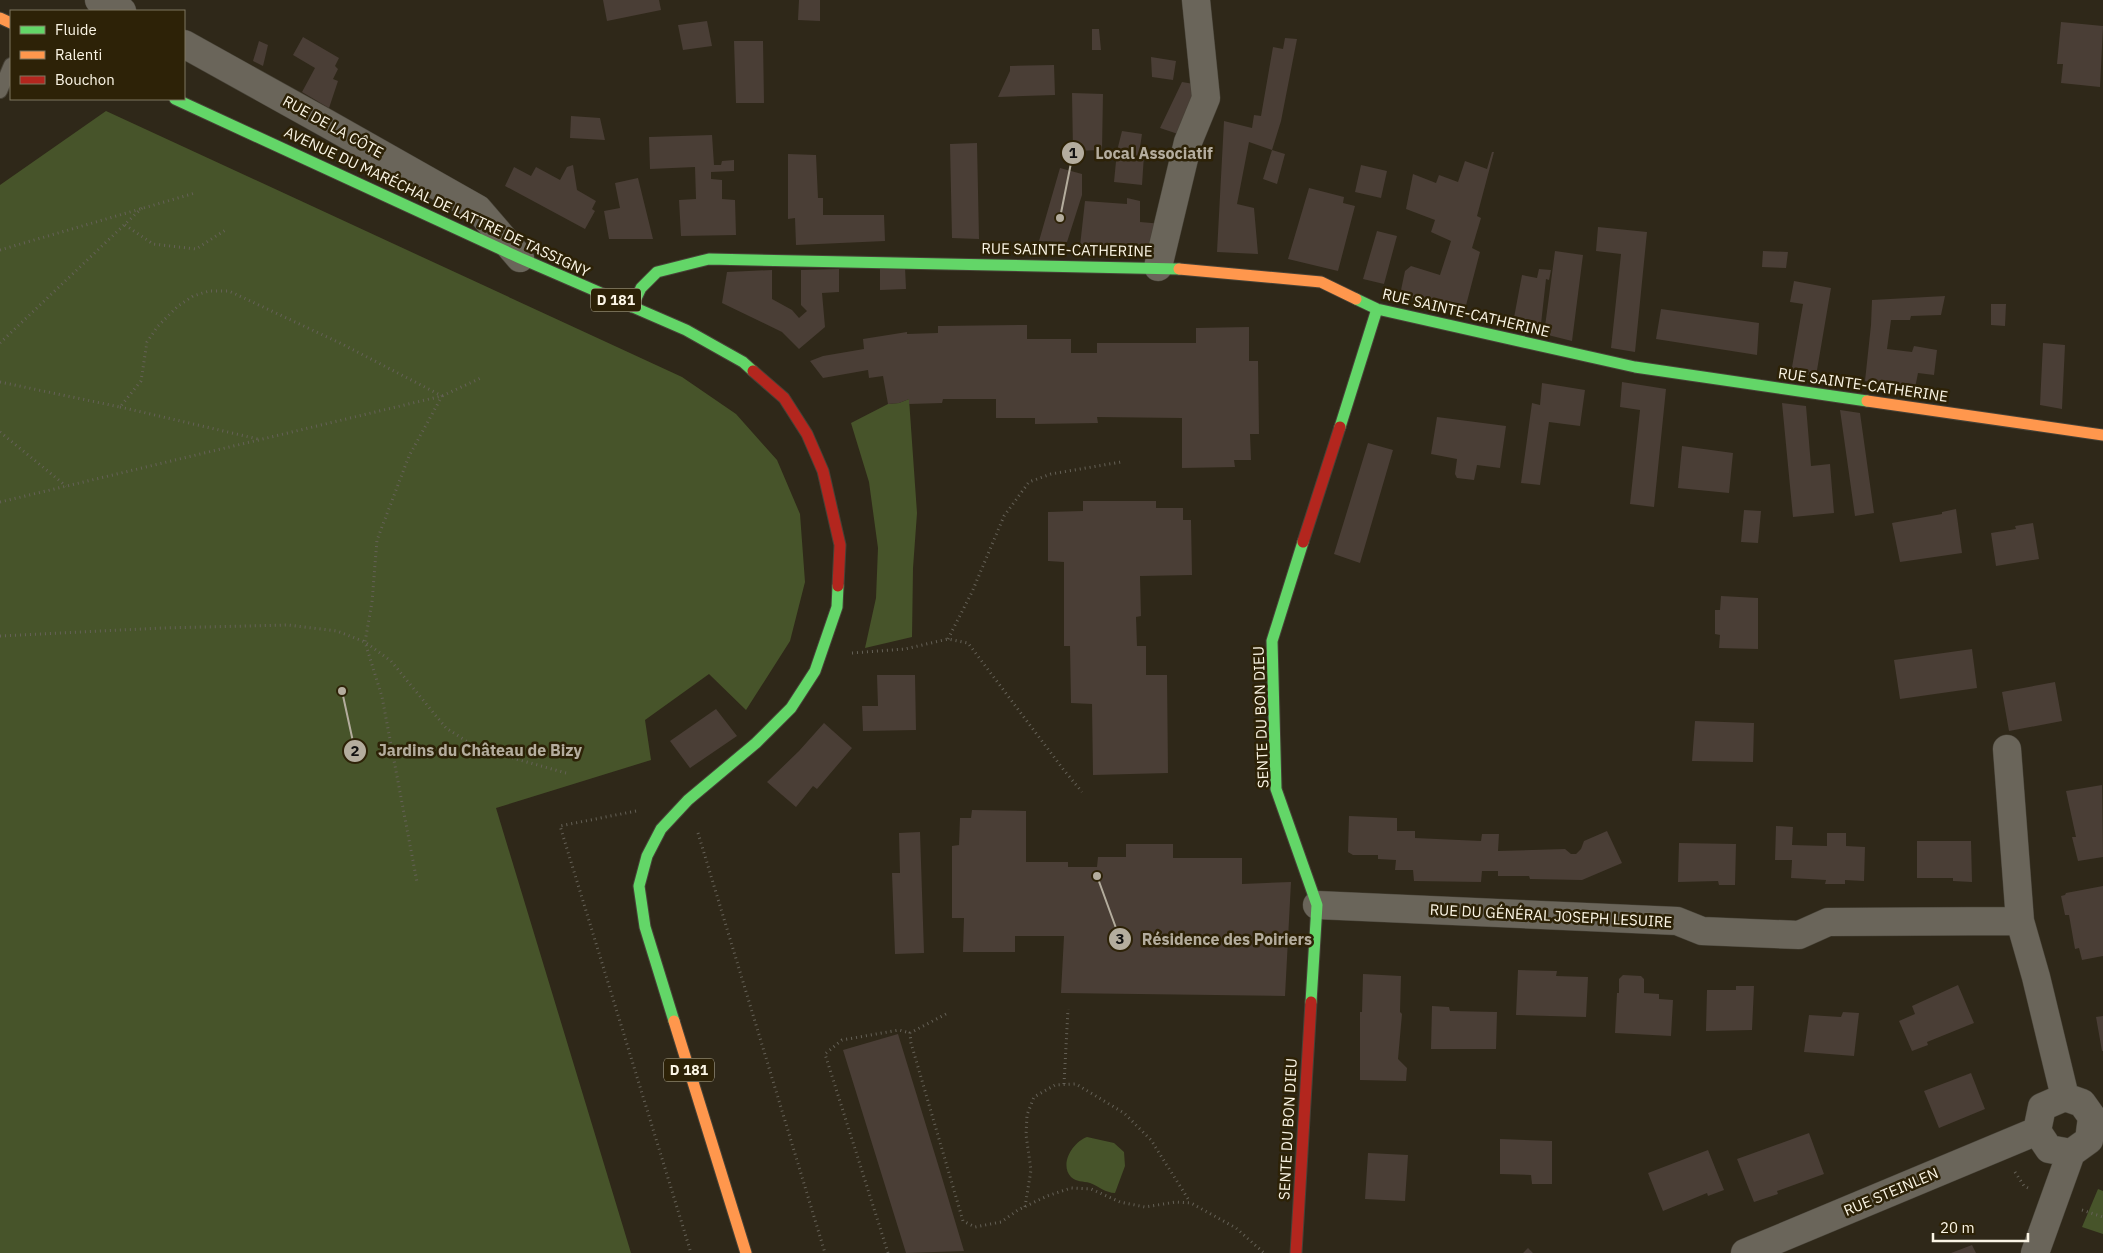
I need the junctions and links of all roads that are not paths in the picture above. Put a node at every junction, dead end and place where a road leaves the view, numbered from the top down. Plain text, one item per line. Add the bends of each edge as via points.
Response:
1 (100, 0) edge
2 (1196, 0) edge
3 (120, 10) edge
4 (185, 45) edge
5 (10, 67) edge
6 (0, 91) edge
7 (177, 100) edge
8 (520, 258) junction
9 (1158, 266) junction
10 (632, 307) junction
11 (1377, 310) junction
12 (2103, 435) edge
13 (2007, 748) dead end
14 (1317, 905) junction
15 (2020, 921) junction
16 (2065, 1096) junction
17 (2097, 1115) edge
18 (2037, 1131) junction
19 (2071, 1153) junction
20 (746, 1253) edge
21 (1296, 1253) edge
22 (1745, 1253) edge
23 (2035, 1253) edge

1 - 3 street
2 - 9 street via 1206,98 1188,142
4 - 8 street, RUE DE LA CÔTE via 478,210
5 - 6 lane
7 - 8 street, AVENUE DU MARÉCHAL DE LATTRE DE TASSIGNY / D 181
8 - 10 street, AVENUE DU MARÉCHAL DE LATTRE DE TASSIGNY / D 181
9 - 10 street, RUE SAINTE-CATHERINE via 709,258 657,272 640,288
9 - 11 street, RUE SAINTE-CATHERINE via 1321,282
10 - 20 street, AVENUE DU MARÉCHAL DE LATTRE DE TASSIGNY / D 181 via 686,330 743,362 784,398 808,434 823,472 840,545 837,606 815,671 792,708 661,828 647,856 639,886 644,927
11 - 12 street, RUE SAINTE-CATHERINE via 1635,367
11 - 14 street, SENTE DU BON DIEU via 1272,641 1276,789
13 - 15 street
14 - 15 street, RUE DU GÉNÉRAL JOSEPH LESUIRE via 1677,921 1702,931 1799,935 1828,922
14 - 21 street, SENTE DU BON DIEU
15 - 16 street
16 - 17 street via 2082,1103
16 - 18 street via 2042,1107
17 - 19 street via 2089,1140
18 - 19 street via 2049,1149
18 - 22 street, RUE STEINLEN
19 - 23 street

